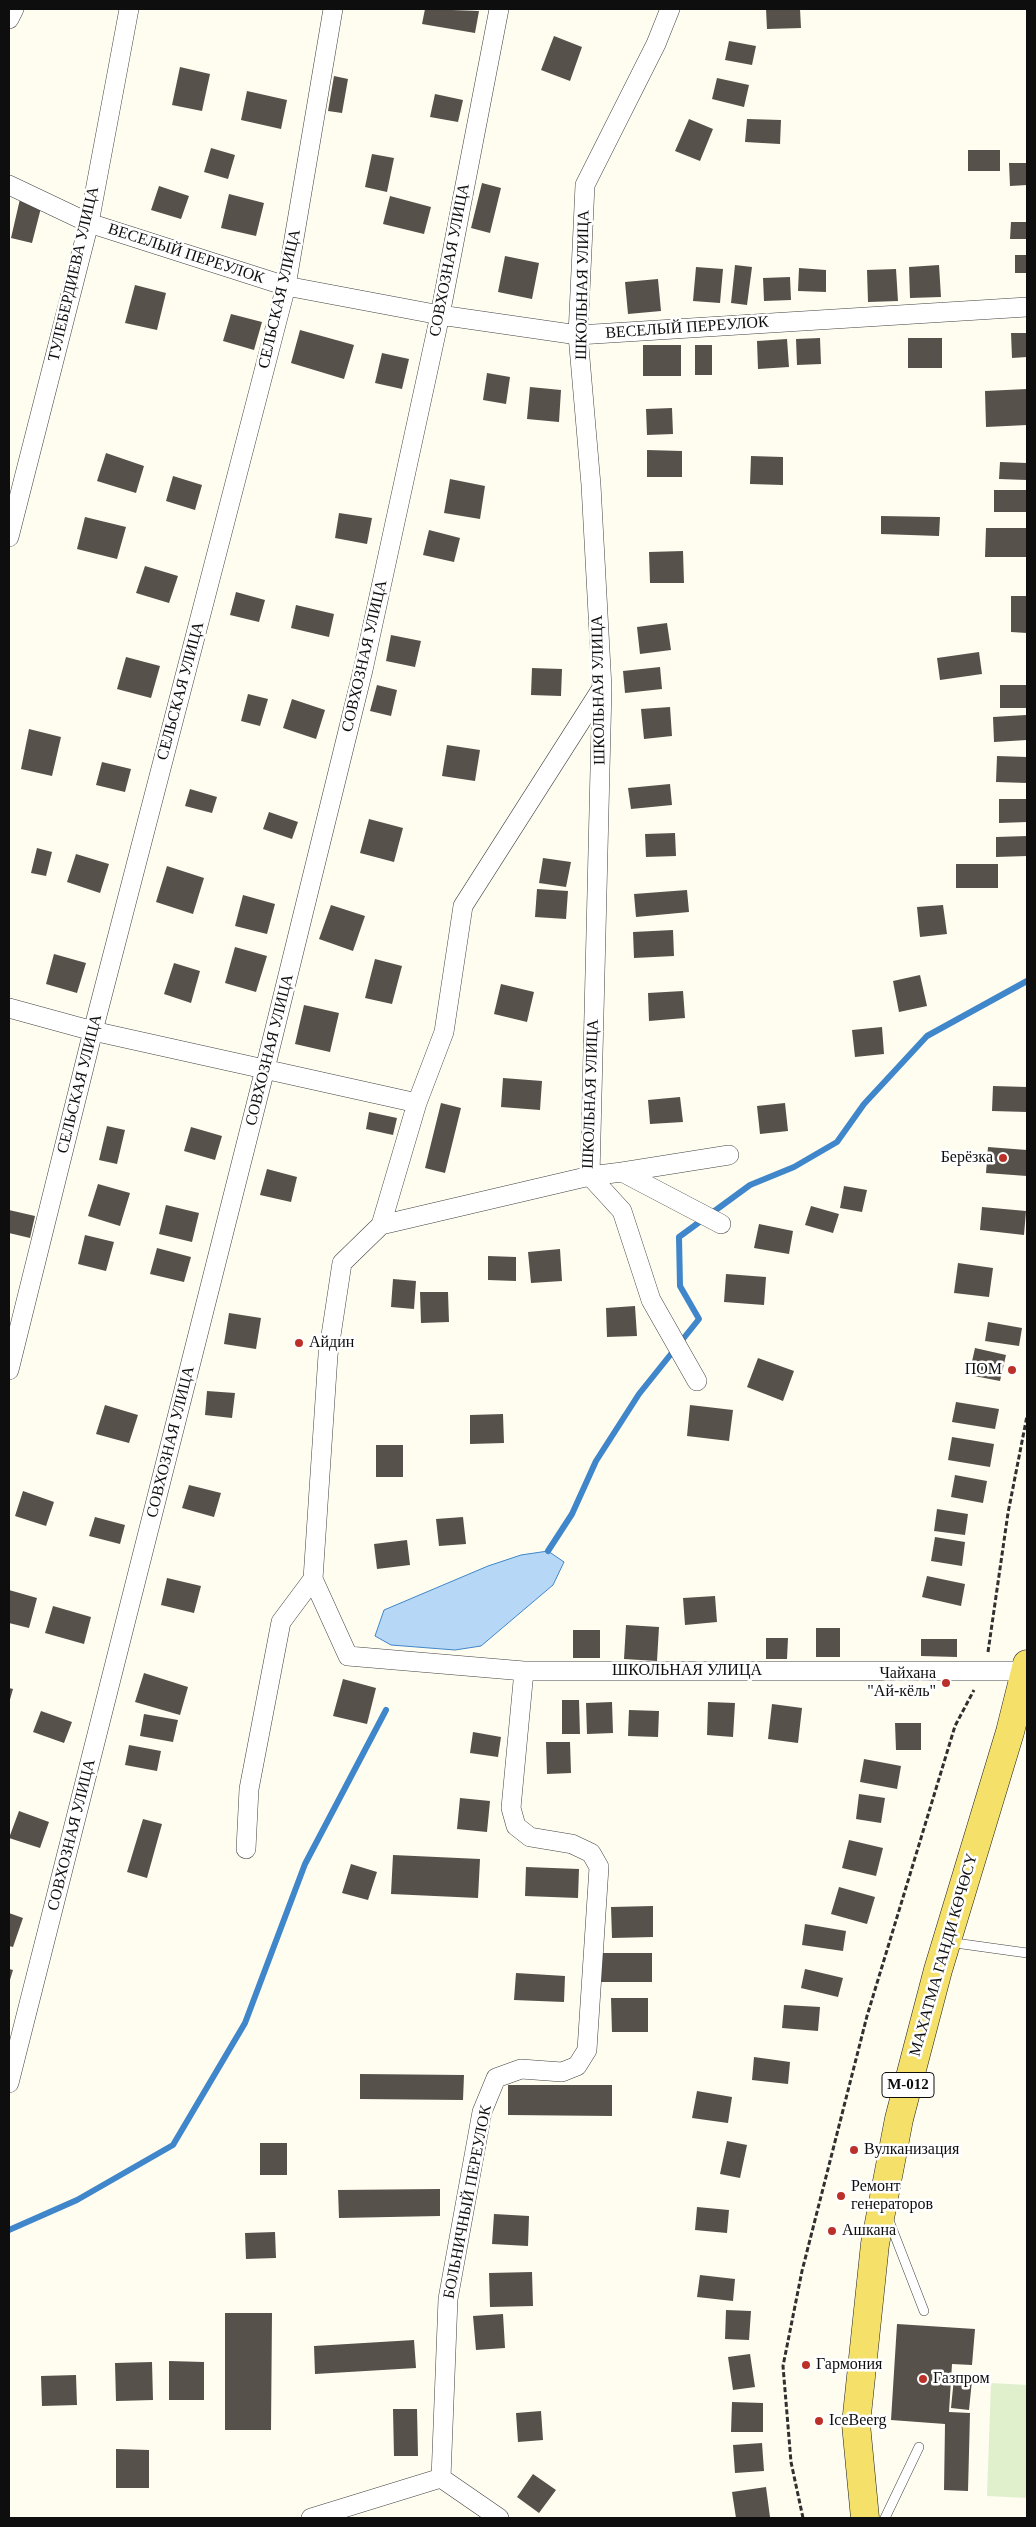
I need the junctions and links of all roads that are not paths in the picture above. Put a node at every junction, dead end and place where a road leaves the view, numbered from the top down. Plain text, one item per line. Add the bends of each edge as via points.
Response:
1 (14, 9) edge
2 (129, 9) edge
3 (333, 9) edge
4 (499, 9) edge
5 (670, 9) edge
6 (9, 18) edge
7 (9, 186) edge
8 (89, 223) junction
9 (286, 286) junction
10 (1027, 307) edge
11 (440, 315) junction
12 (578, 335) junction
13 (9, 537) edge
14 (602, 688) junction
15 (9, 1008) edge
16 (93, 1031) junction
17 (265, 1069) junction
18 (416, 1103) junction
19 (729, 1155) dead end
20 (622, 1172) junction
21 (590, 1176) junction
22 (721, 1224) dead end
23 (381, 1225) junction
24 (9, 1370) edge
25 (697, 1381) dead end
26 (312, 1579) junction
27 (1027, 1668) edge
28 (524, 1671) junction
29 (246, 1849) dead end
30 (947, 1942) junction
31 (1027, 1953) edge
32 (9, 2084) edge
33 (882, 2203) junction
34 (924, 2311) dead end
35 (918, 2447) dead end
36 (441, 2478) junction
37 (311, 2518) edge
38 (499, 2518) edge
39 (865, 2518) edge
40 (885, 2518) edge

1 - 6 street
2 - 8 street, ТУЛЕБЕРДИЕВА УЛИЦА
3 - 9 street, СЕЛЬСКАЯ УЛИЦА
4 - 11 street, СОВХОЗНАЯ УЛИЦА
5 - 12 street, ШКОЛЬНАЯ УЛИЦА via 656,44 585,185
7 - 8 street, ВЕСЕЛЫЙ ПЕРЕУЛОК
8 - 9 street, ВЕСЕЛЫЙ ПЕРЕУЛОК
8 - 13 street, ТУЛЕБЕРДИЕВА УЛИЦА
9 - 11 street, ВЕСЕЛЫЙ ПЕРЕУЛОК
9 - 16 street, СЕЛЬСКАЯ УЛИЦА
10 - 12 street, ВЕСЕЛЫЙ ПЕРЕУЛОК
11 - 12 street, ВЕСЕЛЫЙ ПЕРЕУЛОК
11 - 17 street, СОВХОЗНАЯ УЛИЦА via 363,670
12 - 14 street, ШКОЛЬНАЯ УЛИЦА via 591,485
14 - 18 street via 463,906 444,1032
14 - 21 street, ШКОЛЬНАЯ УЛИЦА
15 - 16 street
16 - 17 street
16 - 24 street, СЕЛЬСКАЯ УЛИЦА
17 - 18 street
17 - 32 street, СОВХОЗНАЯ УЛИЦА
18 - 23 street
19 - 20 street
20 - 21 street
20 - 22 street
21 - 23 street, ШКОЛЬНАЯ УЛИЦА
21 - 25 street via 622,1211 650,1300
23 - 26 street via 342,1263 328,1355
26 - 28 street, ШКОЛЬНАЯ УЛИЦА via 348,1656
26 - 29 street via 281,1622 248,1789
27 - 28 street, ШКОЛЬНАЯ УЛИЦА via 985,1671
27 - 30 main road, МАХАТМА ГАНДИ КӨЧӨСҮ / М-012
28 - 36 street, БОЛЬНИЧНЫЙ ПЕРЕУЛОК via 511,1808 516,1826 530,1837 572,1844 591,1852 599,1867 587,2050 577,2066 562,2072 520,2069 496,2078 482,2112 448,2299
30 - 31 lane
30 - 33 main road, МАХАТМА ГАНДИ КӨЧӨСҮ / М-012 via 899,2119
33 - 34 lane
33 - 39 main road, МАХАТМА ГАНДИ КӨЧӨСҮ / М-012 via 874,2244 856,2424
35 - 40 lane
36 - 37 street
36 - 38 street

